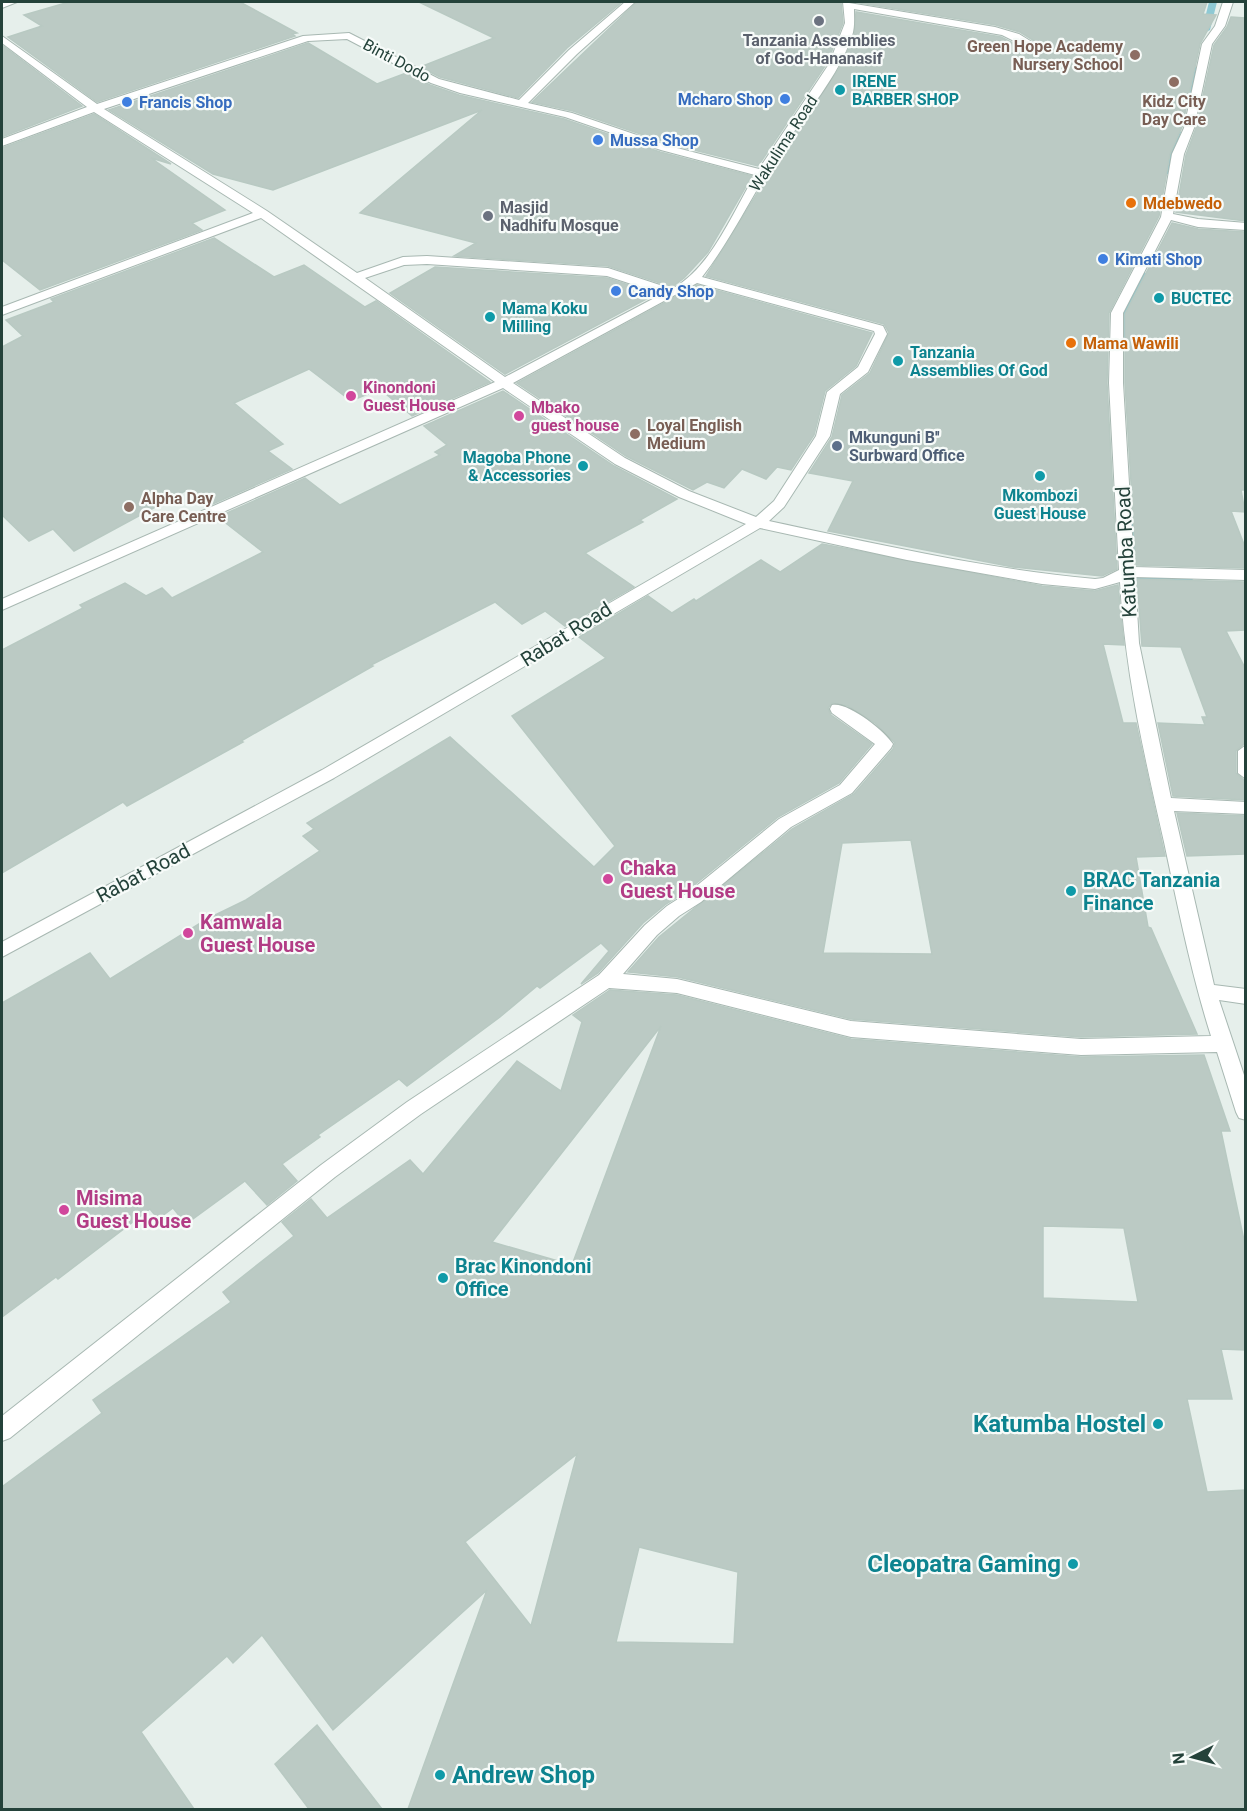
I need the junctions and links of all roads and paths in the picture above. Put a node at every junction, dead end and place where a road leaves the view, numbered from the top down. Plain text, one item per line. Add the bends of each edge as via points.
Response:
1 (12, 2) edge
2 (630, 2) edge
3 (1228, 2) edge
4 (848, 3) edge
5 (2, 5) edge
6 (2, 39) edge
7 (1036, 49) dead end
8 (521, 104) junction
9 (95, 108) junction
10 (2, 143) edge
11 (761, 173) junction
12 (263, 213) junction
13 (1168, 216) junction
14 (1245, 227) edge
15 (357, 278) junction
16 (697, 279) junction
17 (673, 293) junction
18 (2, 311) edge
19 (503, 383) junction
20 (758, 523) junction
21 (1127, 572) junction
22 (1245, 575) edge
23 (2, 605) edge
24 (838, 709) dead end
25 (1245, 751) edge
26 (1245, 773) edge
27 (1164, 804) junction
28 (1245, 808) edge
29 (2, 950) edge
30 (606, 980) junction
31 (1206, 991) junction
32 (1245, 997) edge
33 (1224, 1044) junction
34 (1245, 1112) edge
35 (2, 1430) edge

1 - 5 street
2 - 8 street
3 - 13 street, Katumba Road via 1220,26 1207,44 1189,128 1178,154
4 - 7 street via 960,26 1001,30 1022,37
4 - 11 street, Wakulima Road via 850,23 841,52
6 - 9 street
8 - 9 street, Binti Dodo via 435,81 349,36 329,36 307,38
8 - 11 street, Binti Dodo
9 - 10 street, Binti Dodo
9 - 12 street
11 - 16 street, Wakulima Road
12 - 15 street
12 - 18 street
13 - 14 street
13 - 21 street, Katumba Road via 1117,314 1116,383
15 - 17 street via 403,261 427,260 608,272
15 - 19 street
16 - 17 street
16 - 20 street, Rabat Road via 849,319 879,329 881,334 863,369 834,392 823,436 799,475 779,504
17 - 19 street
19 - 20 street via 620,461 684,494
19 - 23 street
20 - 21 street via 986,569 1095,584
20 - 29 street, Rabat Road via 327,775
21 - 22 street
21 - 27 street, Katumba Road via 1131,643
24 - 30 street via 885,744 859,777 837,796 785,823 673,911
25 - 26 street
27 - 28 street
27 - 31 street, Katumba Road
30 - 33 street via 677,986 851,1029 1081,1047
30 - 35 street via 414,1108 338,1164
31 - 32 street
31 - 33 street, Katumba Road
33 - 34 street, Katumba Road

